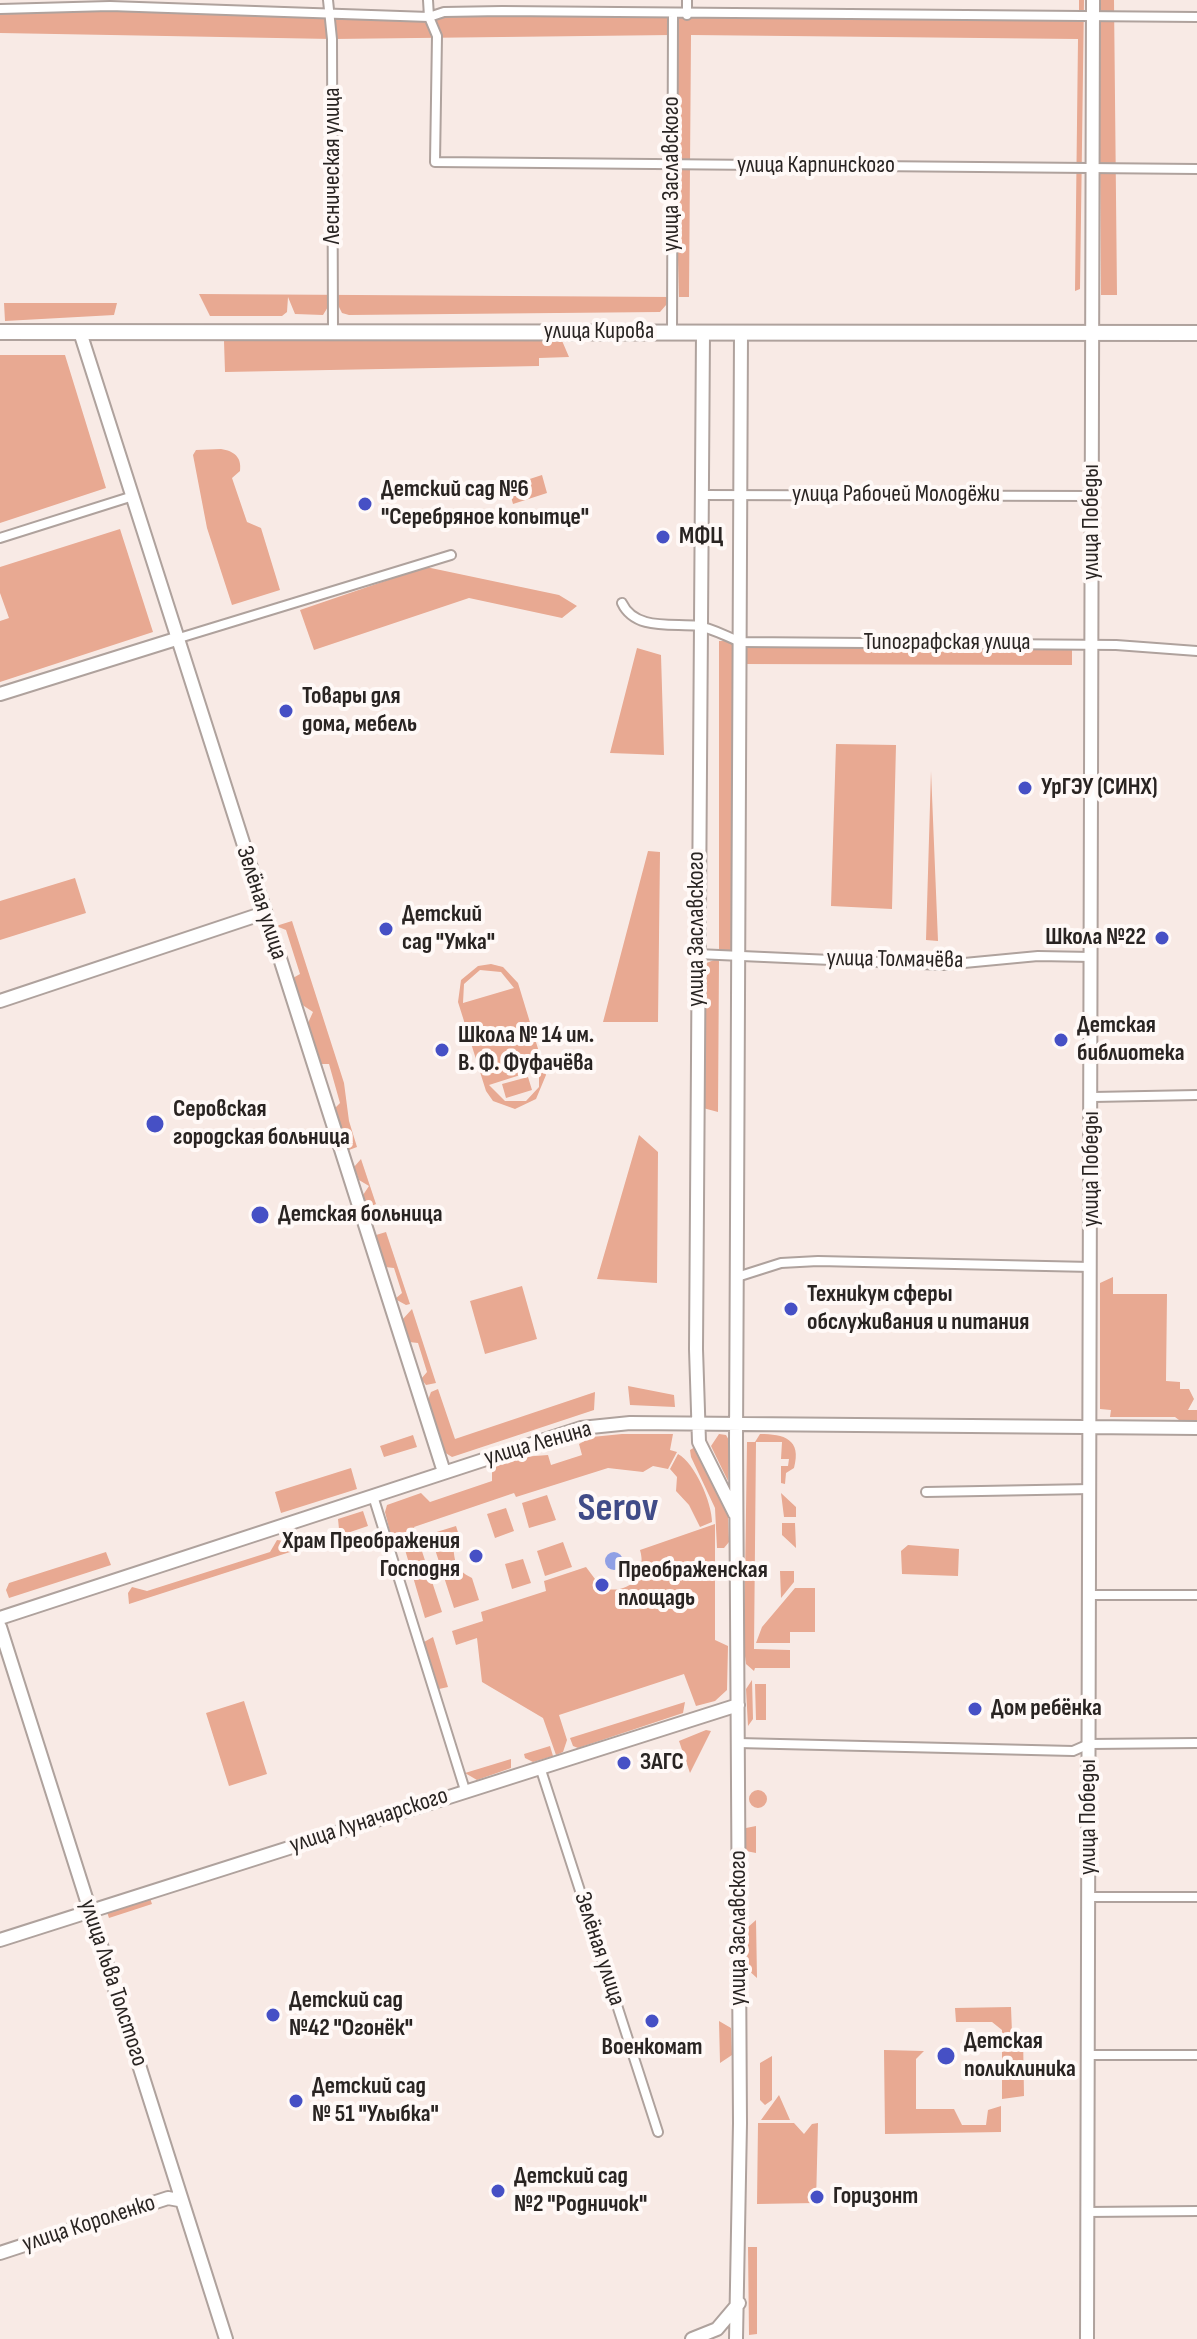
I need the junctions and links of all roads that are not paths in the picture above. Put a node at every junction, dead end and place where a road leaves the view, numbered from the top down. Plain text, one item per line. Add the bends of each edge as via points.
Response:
1 (328, 0) edge
2 (428, 0) edge
3 (687, 0) edge
4 (1093, 0) edge
5 (110, 3) edge
6 (0, 9) edge
7 (328, 12) junction
8 (673, 15) junction
9 (687, 15) junction
10 (429, 17) junction
11 (1197, 17) edge
12 (1093, 18) junction
13 (671, 166) junction
14 (1092, 167) junction
15 (1197, 169) edge
16 (0, 332) edge
17 (80, 332) junction
18 (333, 332) junction
19 (672, 332) junction
20 (703, 332) junction
21 (741, 332) junction
22 (1092, 332) junction
23 (1197, 333) edge
24 (699, 495) junction
25 (738, 495) junction
26 (1092, 496) junction
27 (130, 497) junction
28 (0, 538) edge
29 (451, 555) dead end
30 (622, 603) dead end
31 (700, 626) junction
32 (176, 639) junction
33 (741, 642) junction
34 (1091, 644) junction
35 (1197, 651) edge
36 (0, 694) edge
37 (264, 913) junction
38 (697, 954) junction
39 (740, 955) junction
40 (1092, 957) junction
41 (0, 1001) edge
42 (1197, 1095) edge
43 (1093, 1097) junction
44 (1092, 1267) junction
45 (737, 1277) junction
46 (699, 1423) junction
47 (736, 1424) junction
48 (1091, 1428) junction
49 (1197, 1428) edge
50 (444, 1472) junction
51 (1091, 1489) junction
52 (926, 1492) dead end
53 (373, 1496) junction
54 (736, 1517) junction
55 (1090, 1595) junction
56 (1197, 1595) edge
57 (0, 1618) edge
58 (0, 1627) edge
59 (738, 1705) junction
60 (738, 1743) junction
61 (1197, 1743) edge
62 (1089, 1744) junction
63 (540, 1767) junction
64 (465, 1790) junction
65 (1089, 1897) junction
66 (1197, 1897) edge
67 (89, 1911) junction
68 (0, 1940) edge
69 (1088, 2055) junction
70 (1197, 2055) edge
71 (658, 2132) dead end
72 (179, 2200) junction
73 (1197, 2211) edge
74 (1087, 2212) junction
75 (0, 2253) edge
76 (739, 2303) junction
77 (226, 2339) edge
78 (692, 2339) edge
79 (736, 2339) edge
80 (1087, 2339) edge

1 - 7 street, Лесническая улица
2 - 10 street
3 - 9 street
4 - 12 street, улица Победы
5 - 6 street
5 - 7 street via 189,11
7 - 10 street
7 - 18 street, Лесническая улица
8 - 9 street
8 - 10 street via 502,11
8 - 13 street, улица Заславского
9 - 12 street
10 - 13 street, улица Карпинского via 437,36 435,162
11 - 12 street
12 - 14 street, улица Победы
13 - 14 street, улица Карпинского
13 - 19 street, улица Заславского
14 - 15 street, улица Карпинского
14 - 22 street, улица Победы
16 - 17 main road, улица Кирова
17 - 18 main road, улица Кирова
17 - 27 street, Зелёная улица
18 - 19 main road, улица Кирова
19 - 20 main road, улица Кирова
20 - 21 main road, улица Кирова
20 - 24 street, улица Заславского
21 - 22 main road, улица Кирова
21 - 25 street, улица Заславского
22 - 23 main road, улица Кирова
22 - 26 street, улица Победы
24 - 25 street, улица Рабочей Молодёжи
24 - 31 street, улица Заславского
25 - 26 street, улица Рабочей Молодёжи
25 - 33 street, улица Заславского
26 - 34 street, улица Победы
27 - 28 street
27 - 32 street, Зелёная улица
29 - 32 street
30 - 31 street via 640,620
31 - 33 street, Типографская улица
31 - 38 street, улица Заславского
32 - 36 street
32 - 37 street, Зелёная улица
33 - 34 street, Типографская улица
33 - 39 street, улица Заславского
34 - 35 street, Типографская улица
34 - 40 street, улица Победы
37 - 41 street
37 - 50 street, Зелёная улица
38 - 39 street, улица Толмачёва
38 - 46 street, улица Заславского
39 - 40 street, улица Толмачёва via 943,965
39 - 45 street, улица Заславского
40 - 43 street, улица Победы
42 - 43 street
43 - 44 street, улица Победы
44 - 45 street via 818,1261 781,1263
44 - 48 street, улица Победы
45 - 47 street, улица Заславского
46 - 47 street, улица Ленина
46 - 50 street, улица Ленина via 581,1428
46 - 54 street, улица Заславского via 699,1442
47 - 48 street, улица Ленина
47 - 54 street, улица Заславского
48 - 49 street, улица Ленина
48 - 51 street, улица Победы
50 - 53 street, улица Ленина
51 - 52 street
51 - 55 street, улица Победы
53 - 57 street, улица Ленина
53 - 64 street
54 - 59 street, улица Заславского
55 - 56 street
55 - 62 street, улица Победы
58 - 67 street, улица Льва Толстого
59 - 60 street, улица Заславского
59 - 63 street, улица Луначарского
60 - 62 street via 1073,1751
60 - 76 street, улица Заславского
61 - 62 street
62 - 65 street, улица Победы
63 - 64 street, улица Луначарского
63 - 71 street, Зелёная улица
64 - 67 street, улица Луначарского
65 - 66 street
65 - 69 street, улица Победы
67 - 68 street, улица Луначарского
67 - 72 street, улица Льва Толстого
69 - 70 street
69 - 74 street, улица Победы
72 - 75 street, улица Короленко via 168,2198
72 - 77 street, улица Льва Толстого
73 - 74 street
74 - 80 street, улица Победы
76 - 78 street via 717,2329
76 - 79 street, улица Заславского

